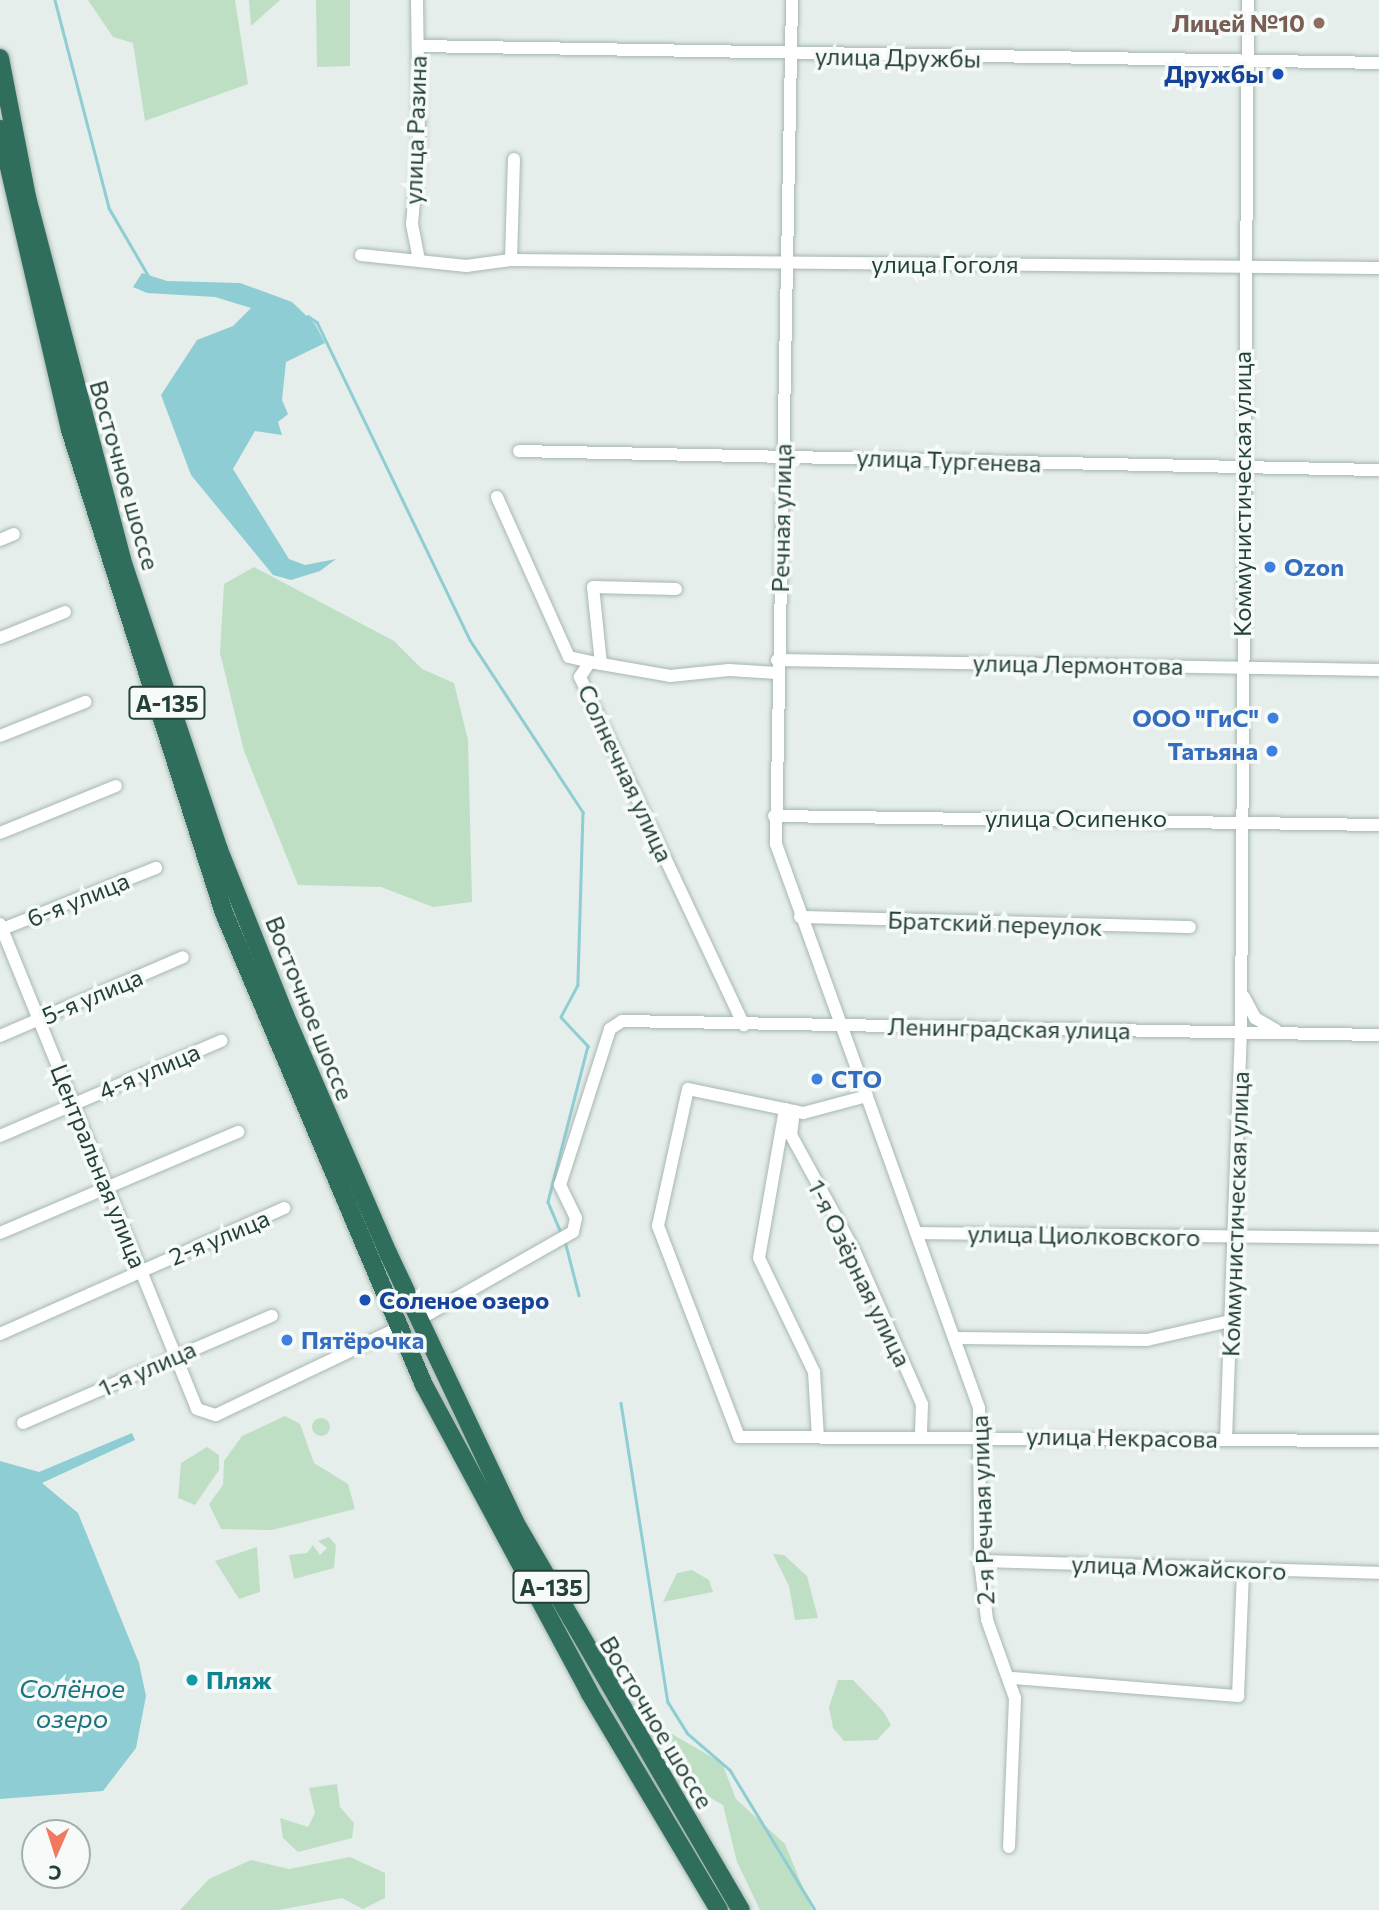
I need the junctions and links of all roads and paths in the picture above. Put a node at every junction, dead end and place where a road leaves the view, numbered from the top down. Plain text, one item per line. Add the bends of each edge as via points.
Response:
1 (416, 0) edge
2 (792, 0) edge
3 (1248, 0) edge
4 (418, 46) junction
5 (792, 56) junction
6 (0, 58) edge
7 (1247, 61) junction
8 (1379, 63) edge
9 (0, 129) edge
10 (514, 159) dead end
11 (361, 254) dead end
12 (419, 260) junction
13 (511, 260) junction
14 (787, 263) junction
15 (1244, 267) junction
16 (1379, 268) edge
17 (519, 451) dead end
18 (782, 455) junction
19 (1242, 467) junction
20 (1379, 470) edge
21 (497, 497) dead end
22 (14, 534) dead end
23 (0, 540) edge
24 (676, 589) dead end
25 (65, 612) dead end
26 (0, 638) edge
27 (595, 663) junction
28 (777, 667) junction
29 (1242, 667) junction
30 (1379, 670) edge
31 (85, 702) dead end
32 (0, 736) edge
33 (116, 786) dead end
34 (774, 816) junction
35 (1242, 820) junction
36 (1379, 825) edge
37 (0, 833) edge
38 (156, 869) dead end
39 (800, 917) junction
40 (1190, 927) dead end
41 (1, 928) edge
42 (183, 957) dead end
43 (1241, 988) junction
44 (38, 1019) junction
45 (744, 1025) junction
46 (836, 1026) junction
47 (1241, 1031) junction
48 (1283, 1032) junction
49 (1379, 1035) edge
50 (0, 1036) edge
51 (221, 1041) dead end
52 (283, 1057) junction
53 (315, 1086) junction
54 (867, 1096) junction
55 (73, 1103) junction
56 (790, 1110) junction
57 (238, 1132) dead end
58 (0, 1136) edge
59 (107, 1187) junction
60 (284, 1208) dead end
61 (0, 1233) edge
62 (916, 1233) junction
63 (1234, 1237) junction
64 (1379, 1238) edge
65 (141, 1270) junction
66 (272, 1316) dead end
67 (418, 1320) junction
68 (1230, 1321) junction
69 (398, 1328) junction
70 (0, 1334) edge
71 (957, 1338) junction
72 (175, 1354) junction
73 (23, 1423) dead end
74 (983, 1435) junction
75 (920, 1436) junction
76 (818, 1437) junction
77 (1226, 1439) junction
78 (1379, 1440) edge
79 (980, 1561) junction
80 (527, 1562) junction
81 (1243, 1569) junction
82 (1379, 1573) edge
83 (1013, 1678) junction
84 (1009, 1847) dead end
85 (719, 1910) edge
86 (741, 1910) edge

1 - 4 street, улица Разина
2 - 5 street, Речная улица
3 - 7 street, Коммунистическая улица
4 - 5 street, улица Дружбы
4 - 12 street, улица Разина via 412,224
5 - 7 street, улица Дружбы
5 - 14 street, Речная улица
6 - 53 highway, Восточное шоссе / А-135 via 27,197 122,560 219,850
7 - 8 street, улица Дружбы
7 - 15 street, Коммунистическая улица
9 - 52 highway, Восточное шоссе / А-135 via 71,430 118,594 224,913
10 - 13 street
11 - 12 street, улица Гоголя
12 - 13 street, улица Гоголя via 466,266
13 - 14 street, улица Гоголя
14 - 15 street, улица Гоголя
14 - 18 street, Речная улица
15 - 16 street, улица Гоголя
15 - 19 street, Коммунистическая улица
17 - 18 street, улица Тургенева
18 - 19 street, улица Тургенева
18 - 28 street, Речная улица
19 - 20 street, улица Тургенева
19 - 29 street, Коммунистическая улица
21 - 27 street, Солнечная улица via 569,657
22 - 23 street
24 - 27 street via 593,587
25 - 26 street
27 - 28 street via 670,676
27 - 45 street, Солнечная улица via 580,677
28 - 29 street, улица Лермонтова
28 - 34 street, Речная улица
29 - 30 street, улица Лермонтова
29 - 35 street, Коммунистическая улица
31 - 32 street
33 - 37 street
34 - 35 street, улица Осипенко
34 - 39 street, Речная улица via 776,844
35 - 36 street, улица Осипенко
35 - 43 street, Коммунистическая улица
38 - 41 street, 6-я улица
39 - 40 street, Братский переулок
39 - 46 street, Речная улица
41 - 44 street, Центральная улица
42 - 44 street, 5-я улица
43 - 47 street, Коммунистическая улица
43 - 48 street, Коммунистическая улица via 1255,1018
44 - 50 street, 5-я улица
44 - 55 street, Центральная улица
45 - 46 street, Ленинградская улица
45 - 67 street, Ленинградская улица via 639,1019 610,1029 560,1185 577,1223 573,1232
46 - 47 street, Ленинградская улица
46 - 54 street, 2-я Речная улица
47 - 48 street, Ленинградская улица
47 - 63 street, Коммунистическая улица
48 - 49 street, Ленинградская улица
51 - 55 street, 4-я улица
52 - 53 highway via 278,1024
52 - 69 highway, Восточное шоссе / А-135
53 - 67 highway, Восточное шоссе / А-135
54 - 56 street
54 - 62 street, 2-я Речная улица
55 - 58 street, 4-я улица
55 - 59 street, Центральная улица
56 - 75 street, 1-я Озёрная улица via 792,1135 854,1250 922,1404
56 - 76 street via 759,1258 814,1372
56 - 76 street, улица Некрасова via 688,1089 658,1226 739,1437
57 - 59 street
59 - 61 street
59 - 65 street, Центральная улица
60 - 65 street, 2-я улица
62 - 63 street, улица Циолковского
62 - 71 street, 2-я Речная улица
63 - 64 street, улица Циолковского
63 - 68 street, Коммунистическая улица
65 - 70 street, 2-я улица
65 - 72 street, Центральная улица
66 - 72 street, 1-я улица
67 - 80 highway, Восточное шоссе / А-135
68 - 71 street via 1147,1340
68 - 77 street, Коммунистическая улица
69 - 72 street, Центральная улица via 216,1415 197,1409
69 - 80 highway, Восточное шоссе / А-135
71 - 74 street, 2-я Речная улица
72 - 73 street, 1-я улица
74 - 75 street, улица Некрасова
74 - 77 street, улица Некрасова
74 - 79 street, 2-я Речная улица
75 - 76 street, улица Некрасова
77 - 78 street, улица Некрасова
79 - 81 street, улица Можайского
79 - 83 street, 2-я Речная улица via 988,1620
80 - 85 highway, Восточное шоссе / А-135
80 - 86 highway, Восточное шоссе / А-135
81 - 82 street, улица Можайского
81 - 83 street via 1238,1696
83 - 84 street, 2-я Речная улица

